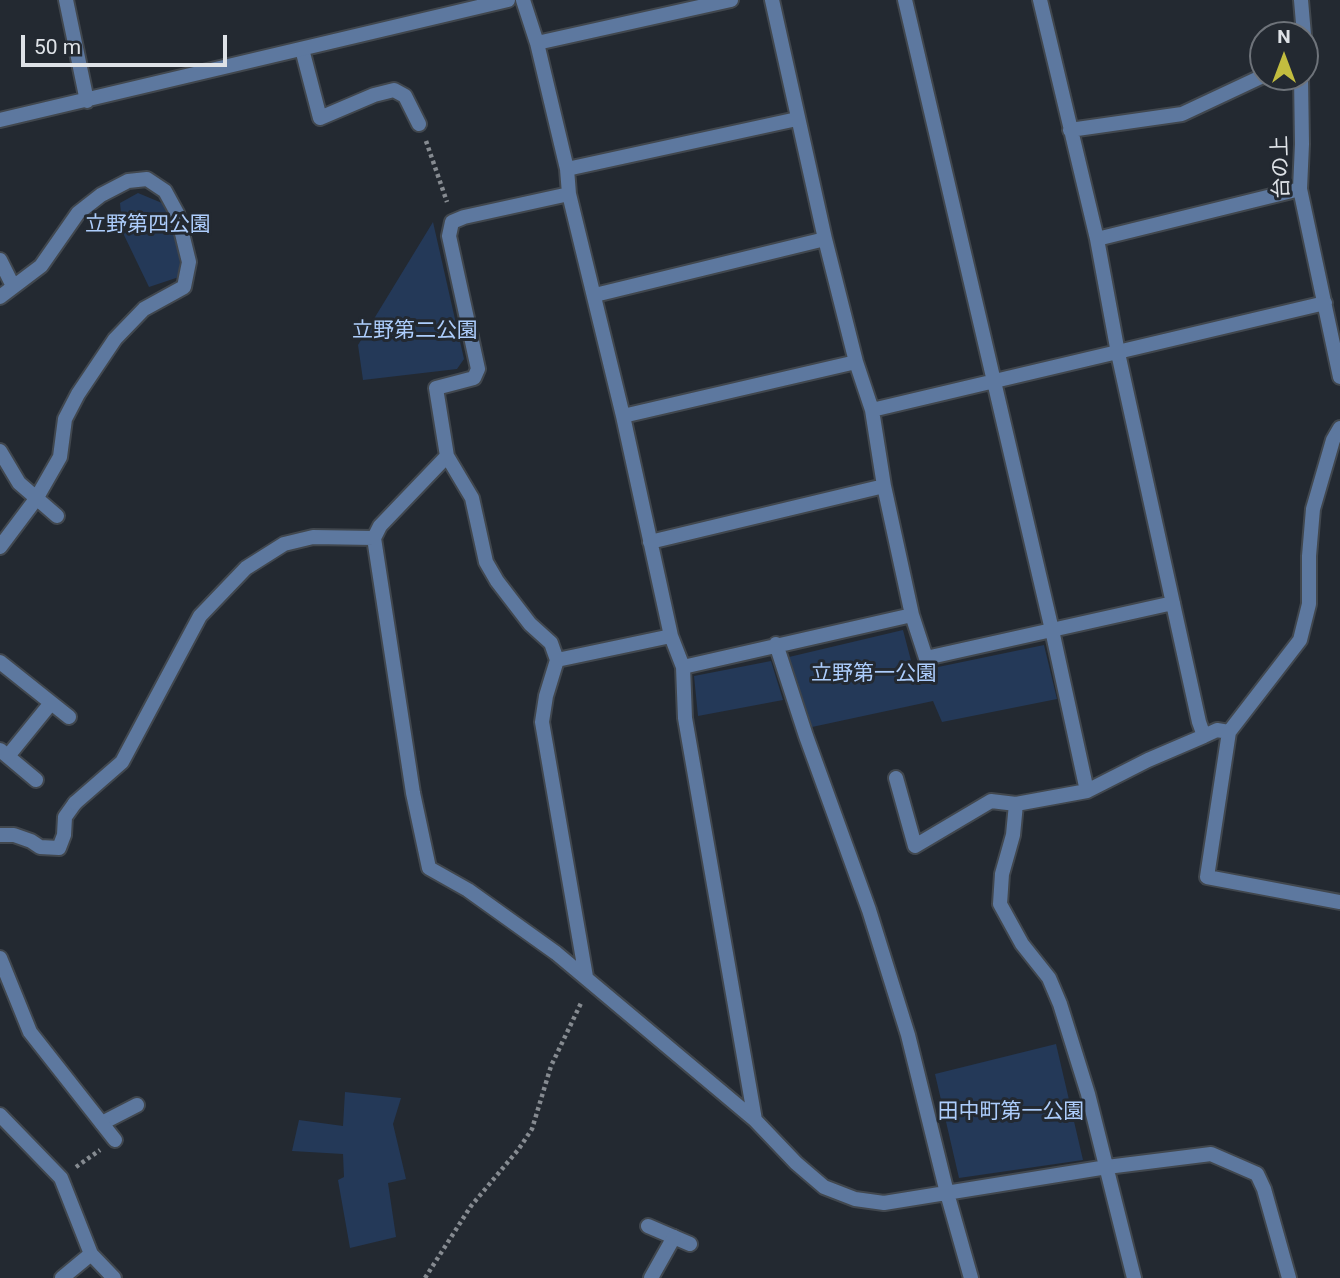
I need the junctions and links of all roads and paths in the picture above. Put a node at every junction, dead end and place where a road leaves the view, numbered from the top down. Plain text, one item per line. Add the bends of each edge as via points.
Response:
1 (66, 0) edge
2 (508, 0) edge
3 (523, 0) edge
4 (731, 0) edge
5 (772, 0) edge
6 (905, 0) edge
7 (1040, 0) edge
8 (1301, 0) edge
9 (661, 7) edge
10 (1303, 21) edge
11 (537, 43) junction
12 (302, 48) junction
13 (1249, 83) edge
14 (1301, 91) edge
15 (86, 101) junction
16 (797, 119) junction
17 (0, 120) edge
18 (419, 124) joint
19 (1070, 130) junction
20 (567, 169) junction
21 (1300, 189) junction
22 (569, 194) junction
23 (452, 222) junction
24 (825, 239) junction
25 (1097, 239) junction
26 (0, 260) edge
27 (13, 286) junction
28 (594, 295) junction
29 (0, 297) edge
30 (1325, 303) junction
31 (1118, 354) junction
32 (856, 362) junction
33 (1340, 377) edge
34 (993, 380) junction
35 (872, 410) junction
36 (623, 416) junction
37 (1340, 428) edge
38 (0, 451) edge
39 (447, 456) junction
40 (884, 486) junction
41 (36, 499) junction
42 (57, 516) dead end
43 (374, 538) junction
44 (650, 542) junction
45 (0, 547) edge
46 (1173, 603) junction
47 (912, 615) junction
48 (1052, 630) junction
49 (671, 636) junction
50 (776, 644) junction
51 (557, 660) junction
52 (0, 662) edge
53 (683, 667) junction
54 (51, 703) junction
55 (69, 717) dead end
56 (1228, 732) junction
57 (1204, 736) junction
58 (4, 753) edge
59 (896, 778) dead end
60 (36, 780) dead end
61 (1087, 791) junction
62 (1016, 804) junction
63 (0, 835) edge
64 (1340, 902) edge
65 (0, 958) edge
66 (590, 981) junction
67 (137, 1105) dead end
68 (0, 1115) edge
69 (755, 1120) junction
70 (102, 1124) junction
71 (115, 1140) joint
72 (1107, 1167) junction
73 (61, 1178) junction
74 (947, 1193) junction
75 (648, 1226) dead end
76 (674, 1237) junction
77 (690, 1244) dead end
78 (91, 1254) junction
79 (62, 1278) edge
80 (114, 1278) edge
81 (425, 1278) edge
82 (651, 1278) edge
83 (971, 1278) edge
84 (1134, 1278) edge
85 (1289, 1278) edge

1 - 15 street
2 - 12 street
3 - 11 street
4 - 9 street
5 - 16 street
6 - 34 street
7 - 19 street
8 - 10 street
9 - 11 street
11 - 20 street
12 - 15 street
12 - 18 street via 320,118 394,90 405,96
13 - 19 street via 1182,114
14 - 21 street, 台の上
15 - 17 street
16 - 20 street
16 - 24 street
18 - 23 path
19 - 25 street
20 - 22 street
21 - 25 street
21 - 30 street, 台の上
22 - 23 street
22 - 28 street
23 - 39 street via 449,236 478,369 474,378 436,388
24 - 28 street
24 - 32 street
25 - 31 street
26 - 27 street
27 - 29 street
27 - 41 street via 41,266 78,213 128,181 147,179 165,191 177,213 189,262 184,287 144,309 115,339 65,419 60,457
28 - 36 street
30 - 31 street
30 - 33 street, 台の上
31 - 34 street
31 - 46 street
32 - 35 street
32 - 36 street
34 - 35 street
34 - 48 street
35 - 40 street
36 - 44 street
37 - 56 street via 1313,509 1310,604 1300,640
38 - 41 street
39 - 43 street
39 - 51 street via 472,498 486,562 530,624 551,643
40 - 44 street
40 - 47 street
41 - 42 street
41 - 45 street
43 - 63 street via 313,537 284,544 246,568 201,616 122,762 65,817 59,848
43 - 66 street via 429,868 468,890
44 - 49 street
46 - 48 street
46 - 57 street
47 - 48 street via 926,658
47 - 50 street
48 - 61 street
49 - 51 street
49 - 53 street
50 - 53 street
50 - 74 street via 869,910
51 - 66 street via 542,722
52 - 54 street
53 - 69 street via 685,718
54 - 55 street
54 - 58 street
56 - 57 street via 1217,730
56 - 64 street via 1207,877
57 - 61 street
58 - 60 street
59 - 62 street via 915,846 991,801
61 - 62 street
62 - 72 street via 1000,904 1022,944 1049,978 1073,1041
65 - 70 street via 30,1032
66 - 69 street
66 - 81 path via 551,1066 531,1129 471,1206
67 - 70 street
68 - 73 street
69 - 74 street via 824,1187 855,1199 884,1203
70 - 71 street
71 - 73 path
72 - 74 street
72 - 84 street
72 - 85 street via 1211,1154 1257,1174
73 - 78 street
74 - 83 street
75 - 76 street
76 - 77 street
76 - 82 street
78 - 79 street
78 - 80 street

